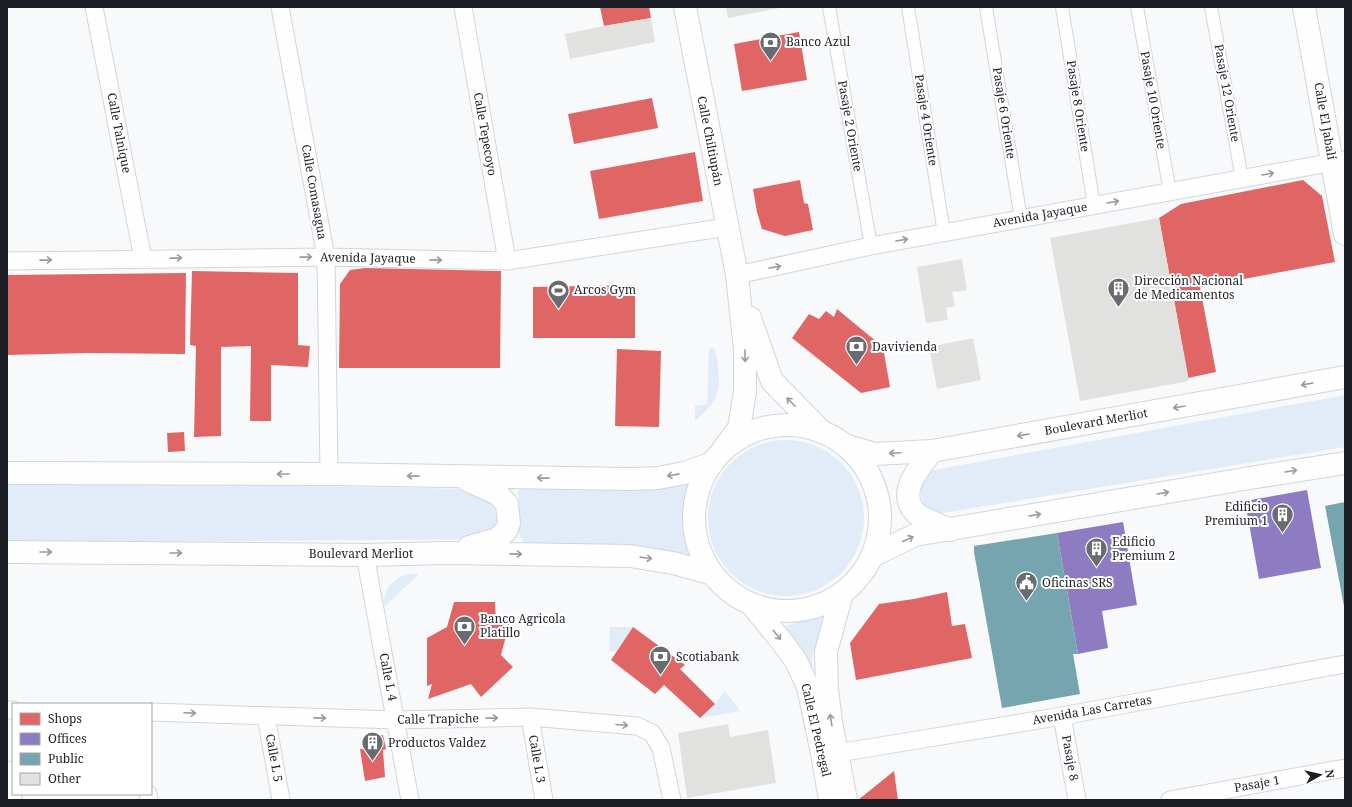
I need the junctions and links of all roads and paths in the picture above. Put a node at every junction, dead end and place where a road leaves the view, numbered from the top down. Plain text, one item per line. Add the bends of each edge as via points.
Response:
1 (94, 7) edge
2 (280, 7) edge
3 (463, 7) edge
4 (685, 7) edge
5 (828, 7) edge
6 (908, 7) edge
7 (986, 7) edge
8 (1062, 7) edge
9 (1137, 7) edge
10 (1211, 7) edge
11 (1304, 7) edge
12 (1339, 161) edge
13 (1242, 179) junction
14 (1170, 192) junction
15 (1094, 206) junction
16 (1021, 219) junction
17 (727, 227) junction
18 (944, 233) junction
19 (1345, 234) edge
20 (871, 246) junction
21 (326, 257) junction
22 (143, 258) junction
23 (7, 261) edge
24 (507, 261) junction
25 (737, 275) junction
26 (1345, 377) edge
27 (819, 430) junction
28 (848, 446) junction
29 (932, 451) junction
30 (717, 456) junction
31 (1345, 463) edge
32 (7, 473) edge
33 (329, 474) junction
34 (462, 477) junction
35 (950, 530) junction
36 (446, 553) junction
37 (365, 555) junction
38 (11, 556) edge
39 (872, 556) junction
40 (713, 574) junction
41 (842, 593) junction
42 (752, 605) junction
43 (1345, 664) edge
44 (152, 712) edge
45 (266, 716) junction
46 (1062, 716) junction
47 (530, 717) junction
48 (396, 720) junction
49 (838, 753) junction
50 (1345, 768) edge
51 (7, 770) edge
52 (13, 800) edge
53 (281, 800) edge
54 (410, 800) edge
55 (544, 800) edge
56 (672, 800) edge
57 (830, 800) edge
58 (846, 800) edge
59 (1077, 800) edge
60 (1170, 800) edge

1 - 22 street, Calle Talnique
2 - 21 street, Calle Comasagua
3 - 24 street, Calle Tepecoyo
4 - 17 main road, Calle Chiltiupán
5 - 20 street, Pasaje 2 Oriente
6 - 18 street, Pasaje 4 Oriente
7 - 16 street, Pasaje 6 Oriente
8 - 15 street, Pasaje 8 Oriente
9 - 14 street, Pasaje 10 Oriente
10 - 13 street, Pasaje 12 Oriente
11 - 12 main road, Calle El Jabalí
13 -> 12 street, Avenida Jayaque
12 - 19 main road, Calle El Jabalí
13 - 14 street, Avenida Jayaque
15 -> 14 street, Avenida Jayaque
15 - 16 street, Avenida Jayaque
16 - 18 street, Avenida Jayaque
17 - 24 street, Avenida Jayaque
17 - 25 main road, Calle Chiltiupán
20 -> 18 street, Avenida Jayaque
25 -> 20 street, Avenida Jayaque
22 -> 21 street, Avenida Jayaque
21 -> 24 street, Avenida Jayaque
21 - 33 street, Calle Comasagua
23 -> 22 street, Avenida Jayaque
27 -> 25 main road, Calle Chiltiupán via 772,382
25 -> 30 main road, Calle Chiltiupán via 745,350 745,391 739,428
26 -> 29 main road, Boulevard Merliot
27 - 28 main road
27 - 30 main road via 799,424 778,424 759,428 740,436
29 -> 28 main road, Boulevard Merliot via 875,454
28 - 39 main road via 863,464 874,486 880,509 879,533
29 - 35 main road via 912,478 908,494 909,504 917,514
30 -> 34 main road via 684,473 658,478
30 - 40 main road via 701,481 693,519 702,558
35 -> 31 main road
33 -> 32 main road
34 -> 33 main road
34 - 36 main road via 498,494 507,504 509,523 506,531 497,539
39 -> 35 main road via 915,536
36 - 37 main road, Boulevard Merliot
36 -> 40 main road, Boulevard Merliot via 630,556 673,563
38 -> 37 main road, Boulevard Merliot
37 - 48 street, Calle L 4
39 - 41 main road via 860,577
40 - 42 main road via 728,590
41 - 42 main road via 821,605 798,611 775,611
49 -> 41 main road, Calle El Pedregal via 827,689 826,652
42 -> 57 main road, Calle El Pedregal via 796,660 808,687
43 - 46 street, Avenida Las Carretas
44 -> 45 street, Calle Trapiche
45 -> 48 street, Calle Trapiche
45 - 53 street, Calle L 5
46 - 49 street, Avenida Las Carretas
46 - 59 street, Pasaje 8
48 -> 47 street, Calle Trapiche
47 - 55 street, Calle L 3
47 -> 56 street, Calle Trapiche via 637,726 652,733 661,748
48 - 54 street, Calle L 4
49 - 58 main road, Calle El Pedregal
50 - 60 street, Pasaje 1
51 - 52 street

